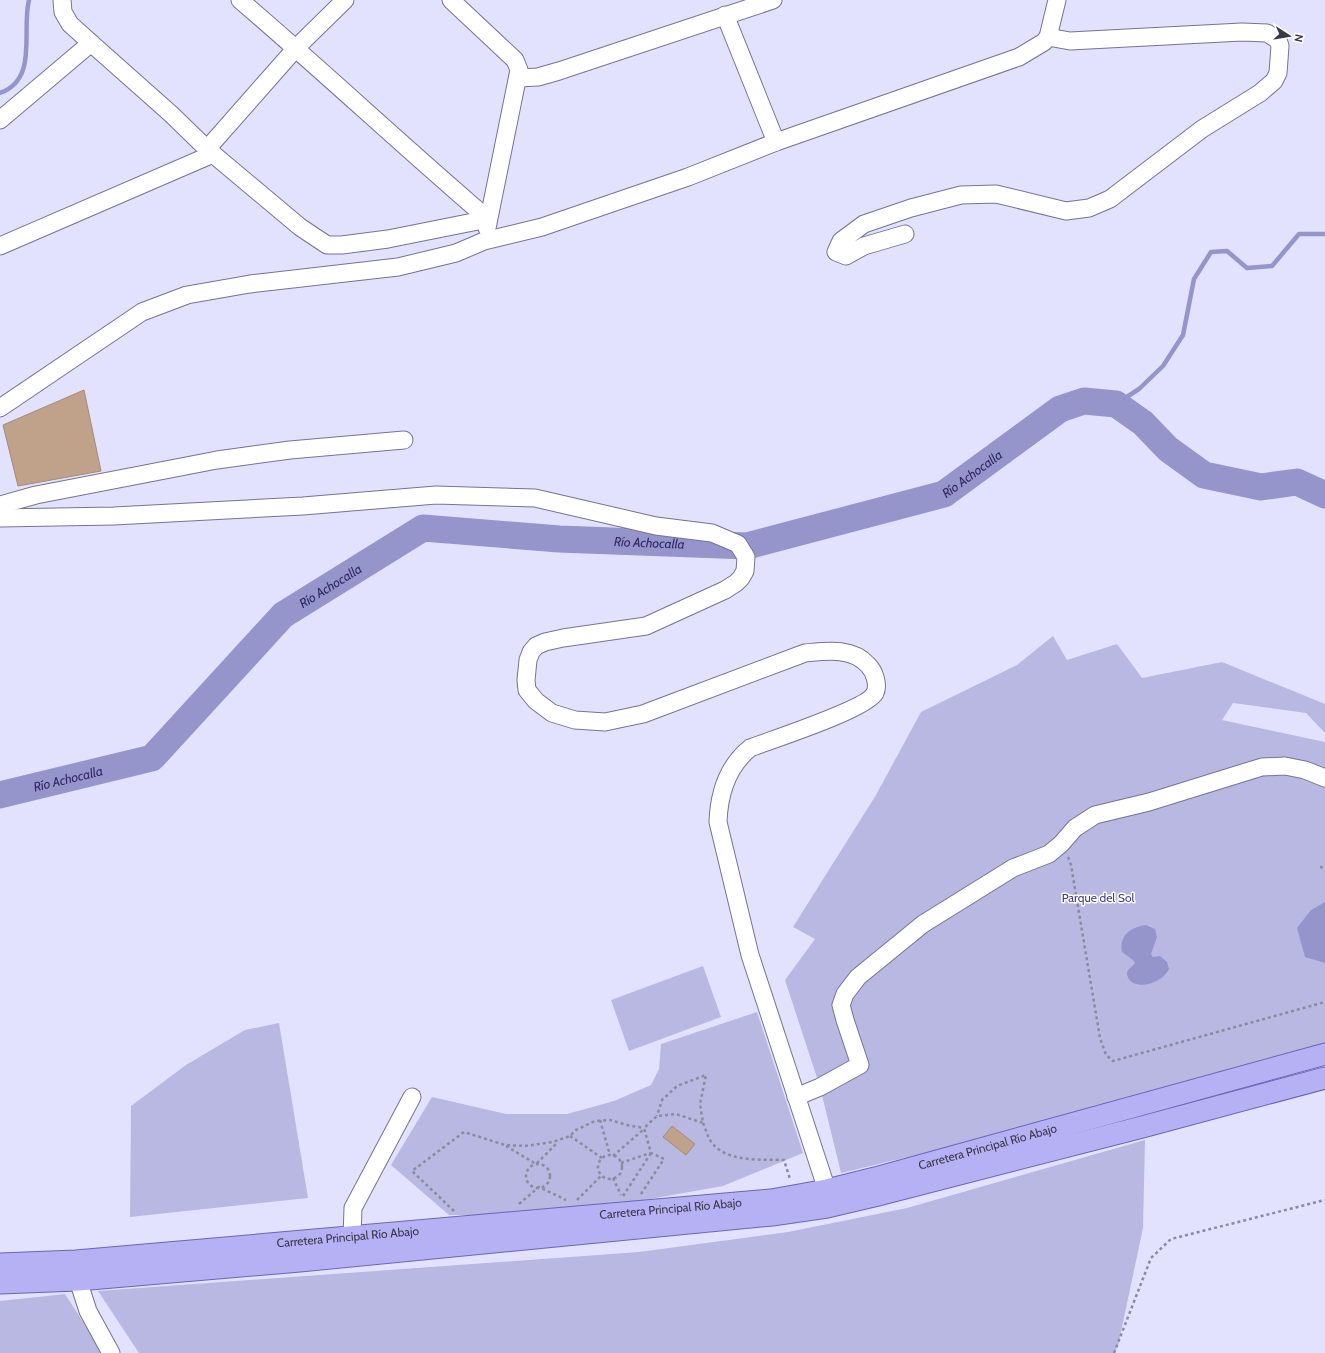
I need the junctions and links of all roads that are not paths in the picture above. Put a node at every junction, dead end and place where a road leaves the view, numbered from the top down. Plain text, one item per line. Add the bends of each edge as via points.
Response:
1 (62, 0) edge
2 (240, 0) edge
3 (345, 0) edge
4 (451, 0) edge
5 (772, 0) edge
6 (1057, 0) edge
7 (725, 15) junction
8 (1048, 37) junction
9 (91, 43) junction
10 (296, 48) junction
11 (518, 78) junction
12 (0, 120) edge
13 (776, 142) junction
14 (210, 152) junction
15 (488, 219) junction
16 (905, 234) dead end
17 (484, 241) junction
18 (0, 246) edge
19 (0, 408) edge
20 (404, 440) dead end
21 (0, 505) edge
22 (0, 518) edge
23 (1325, 778) edge
24 (1325, 1054) edge
25 (1325, 1078) edge
26 (412, 1097) dead end
27 (796, 1097) junction
28 (827, 1198) junction
29 (352, 1237) junction
30 (0, 1264) edge
31 (77, 1271) junction
32 (0, 1283) edge
33 (111, 1353) edge

1 - 9 street via 70,24
2 - 10 street
3 - 10 street
4 - 11 street via 515,60 519,70
5 - 7 street
6 - 8 street
7 - 11 street via 559,71 538,77
7 - 13 street
8 - 13 street via 1019,57
8 - 16 street via 1070,41 1242,32 1267,33 1278,40 1279,64 1274,81 1260,93 1202,129 1110,199 1089,208 1066,211 996,194 961,195 864,224 841,241 836,252 846,256 864,246
9 - 12 street
9 - 14 street
10 - 14 street
10 - 15 street
11 - 15 street
13 - 17 street via 688,177 542,228
14 - 15 street via 300,227 327,245 373,241
14 - 18 street
15 - 17 street
17 - 19 street via 456,253 398,267 250,284 187,295 142,312
20 - 21 street via 290,450 217,460 36,495
22 - 27 street via 130,515 303,506 436,495 535,498 656,526 712,533 738,544 744,552 746,563 741,578 725,590 646,626 563,638 536,646 528,660 527,690 536,701 552,713 575,720 605,722 643,714 805,653 833,650 864,660 872,668 876,685 875,693 869,699 844,713 750,748 740,756 729,772 719,805 718,822 750,955
23 - 27 street via 1285,766 1262,767 1149,802 1095,815 1075,828 1049,854 1014,868 923,924 858,977 845,994 842,1005 860,1065
24 - 28 main road, Carretera Principal Río Abajo
25 - 28 main road, Carretera Principal Río Abajo via 1142,1127
26 - 29 street via 353,1208
27 - 28 street
28 - 29 main road, Carretera Principal Río Abajo via 796,1195 771,1200
28 - 31 main road, Carretera Principal Río Abajo via 772,1216 300,1262
29 - 31 main road, Carretera Principal Río Abajo
30 - 31 main road, Carretera Principal Río Abajo
31 - 32 main road, Carretera Principal Río Abajo
31 - 33 street via 88,1310

